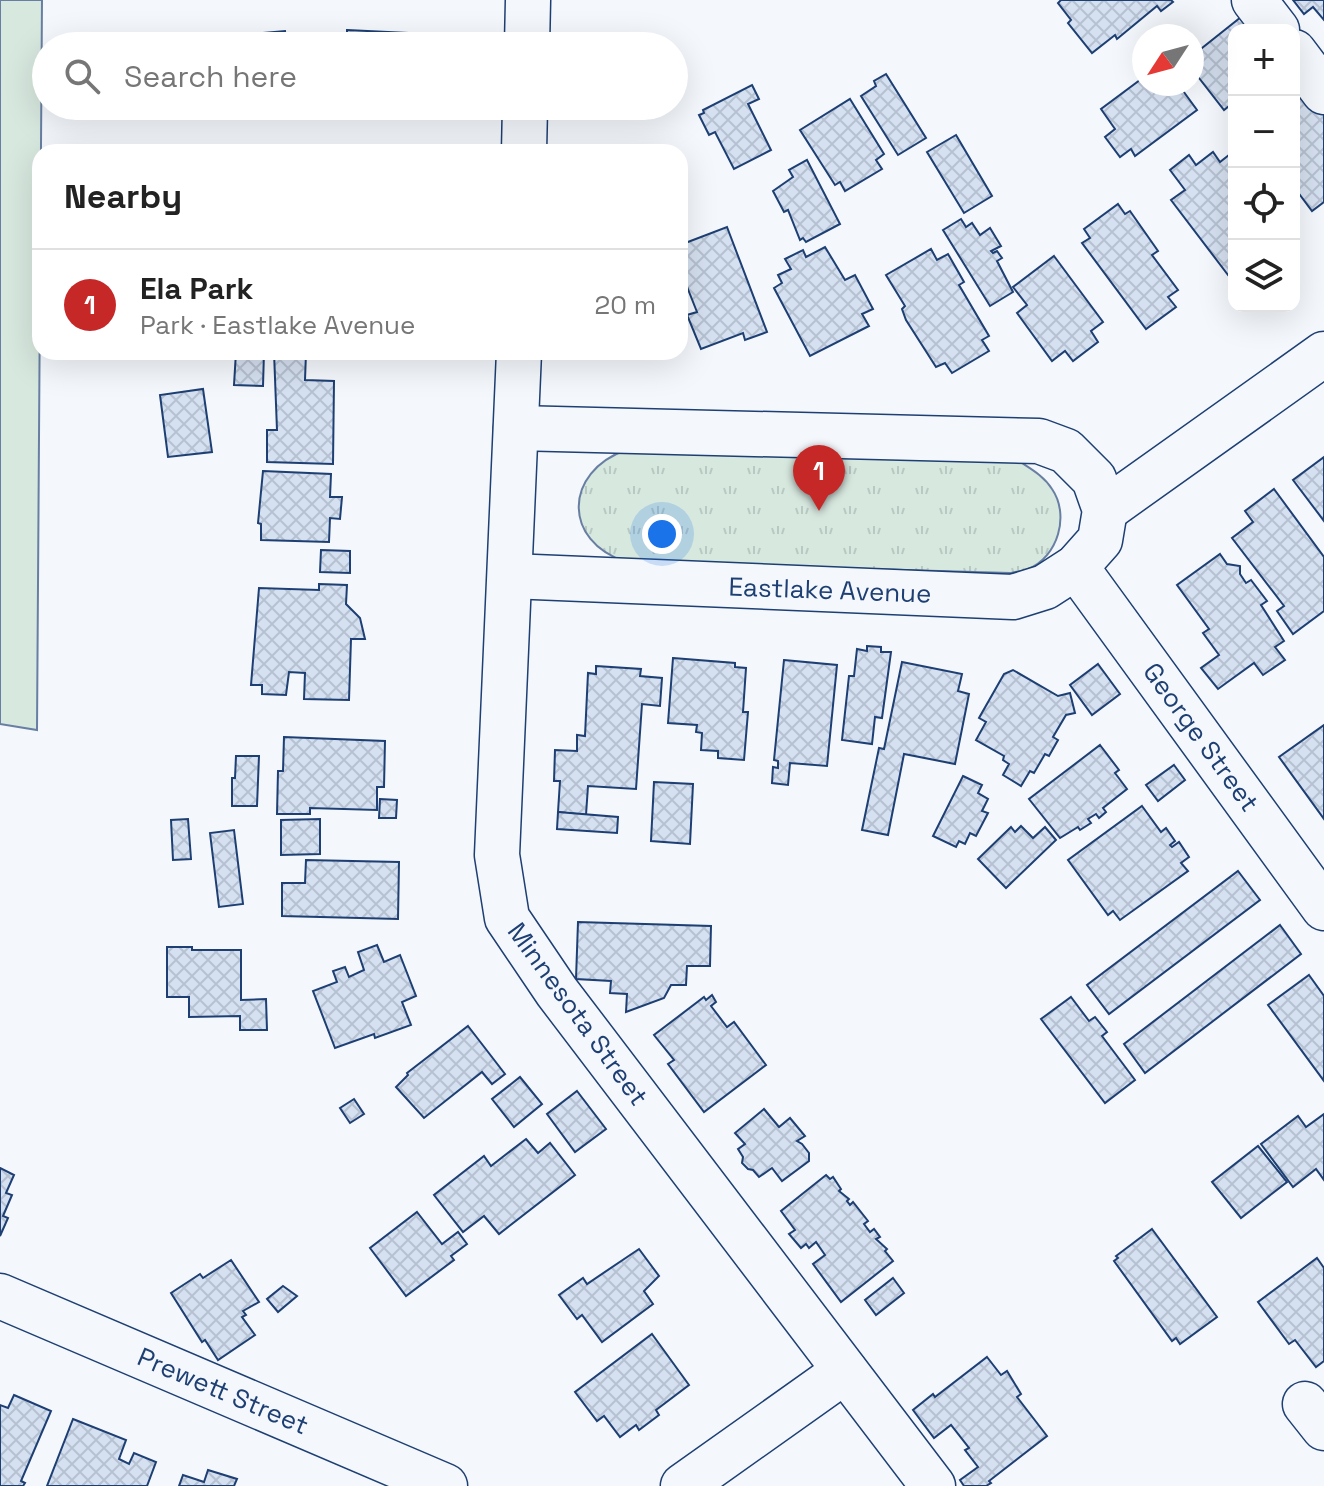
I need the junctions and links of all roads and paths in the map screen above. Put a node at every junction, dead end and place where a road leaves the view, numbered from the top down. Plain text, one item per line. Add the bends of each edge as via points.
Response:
1 (528, 0) edge
2 (1254, 0) edge
3 (1272, 24) edge
4 (527, 32) edge
5 (1300, 60) edge
6 (1324, 92) edge
7 (525, 120) edge
8 (524, 144) edge
9 (519, 360) edge
10 (1320, 367) edge
11 (516, 428) junction
12 (1105, 510) junction
13 (1076, 567) junction
14 (510, 576) junction
15 (1324, 908) edge
16 (0, 1296) edge
17 (845, 1371) junction
18 (445, 1486) edge
19 (683, 1486) edge
20 (933, 1486) edge

1 - 4 street
2 - 3 street
5 - 6 street
7 - 8 street
9 - 11 street, Minnesota Street
10 - 12 street
11 - 12 street via 1039,441 1066,451 1094,479
11 - 14 street, Minnesota Street
12 - 13 street, Eastlake Avenue via 1100,540
13 - 14 street, Eastlake Avenue via 1045,587 1013,597
13 - 15 street, George Street
14 - 17 street, Minnesota Street via 497,855 507,918 557,992
16 - 18 street, Prewett Street
17 - 19 street
17 - 20 street, Minnesota Street

